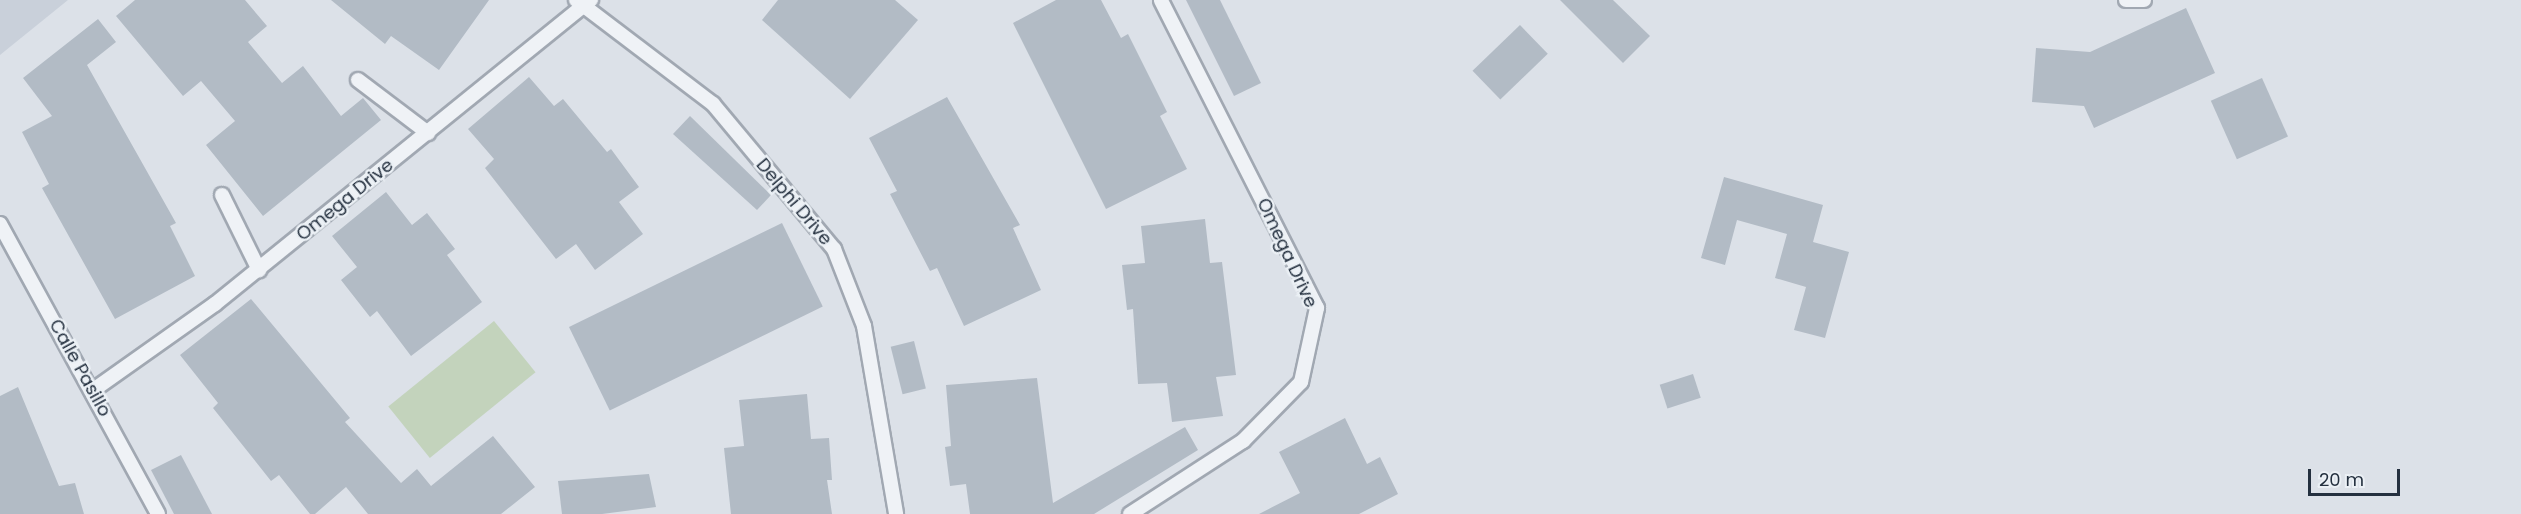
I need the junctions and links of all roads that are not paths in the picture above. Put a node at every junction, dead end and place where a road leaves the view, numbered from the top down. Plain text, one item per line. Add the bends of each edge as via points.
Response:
1 (1161, 0) edge
2 (2126, 0) edge
3 (2144, 0) edge
4 (583, 2) edge
5 (358, 80) dead end
6 (428, 133) junction
7 (222, 195) dead end
8 (0, 224) edge
9 (259, 270) junction
10 (93, 391) junction
11 (158, 514) edge
12 (897, 514) edge
13 (1130, 514) edge

1 - 13 lane, Omega Drive via 1317,308 1301,382 1243,441
2 - 3 lane
4 - 6 lane, Omega Drive
4 - 12 lane, Delphi Drive via 713,104 834,249 864,327
5 - 6 lane
6 - 9 lane, Omega Drive
7 - 9 lane
8 - 10 lane, Calle Pasillo
9 - 10 lane, Omega Drive
10 - 11 lane, Calle Pasillo

